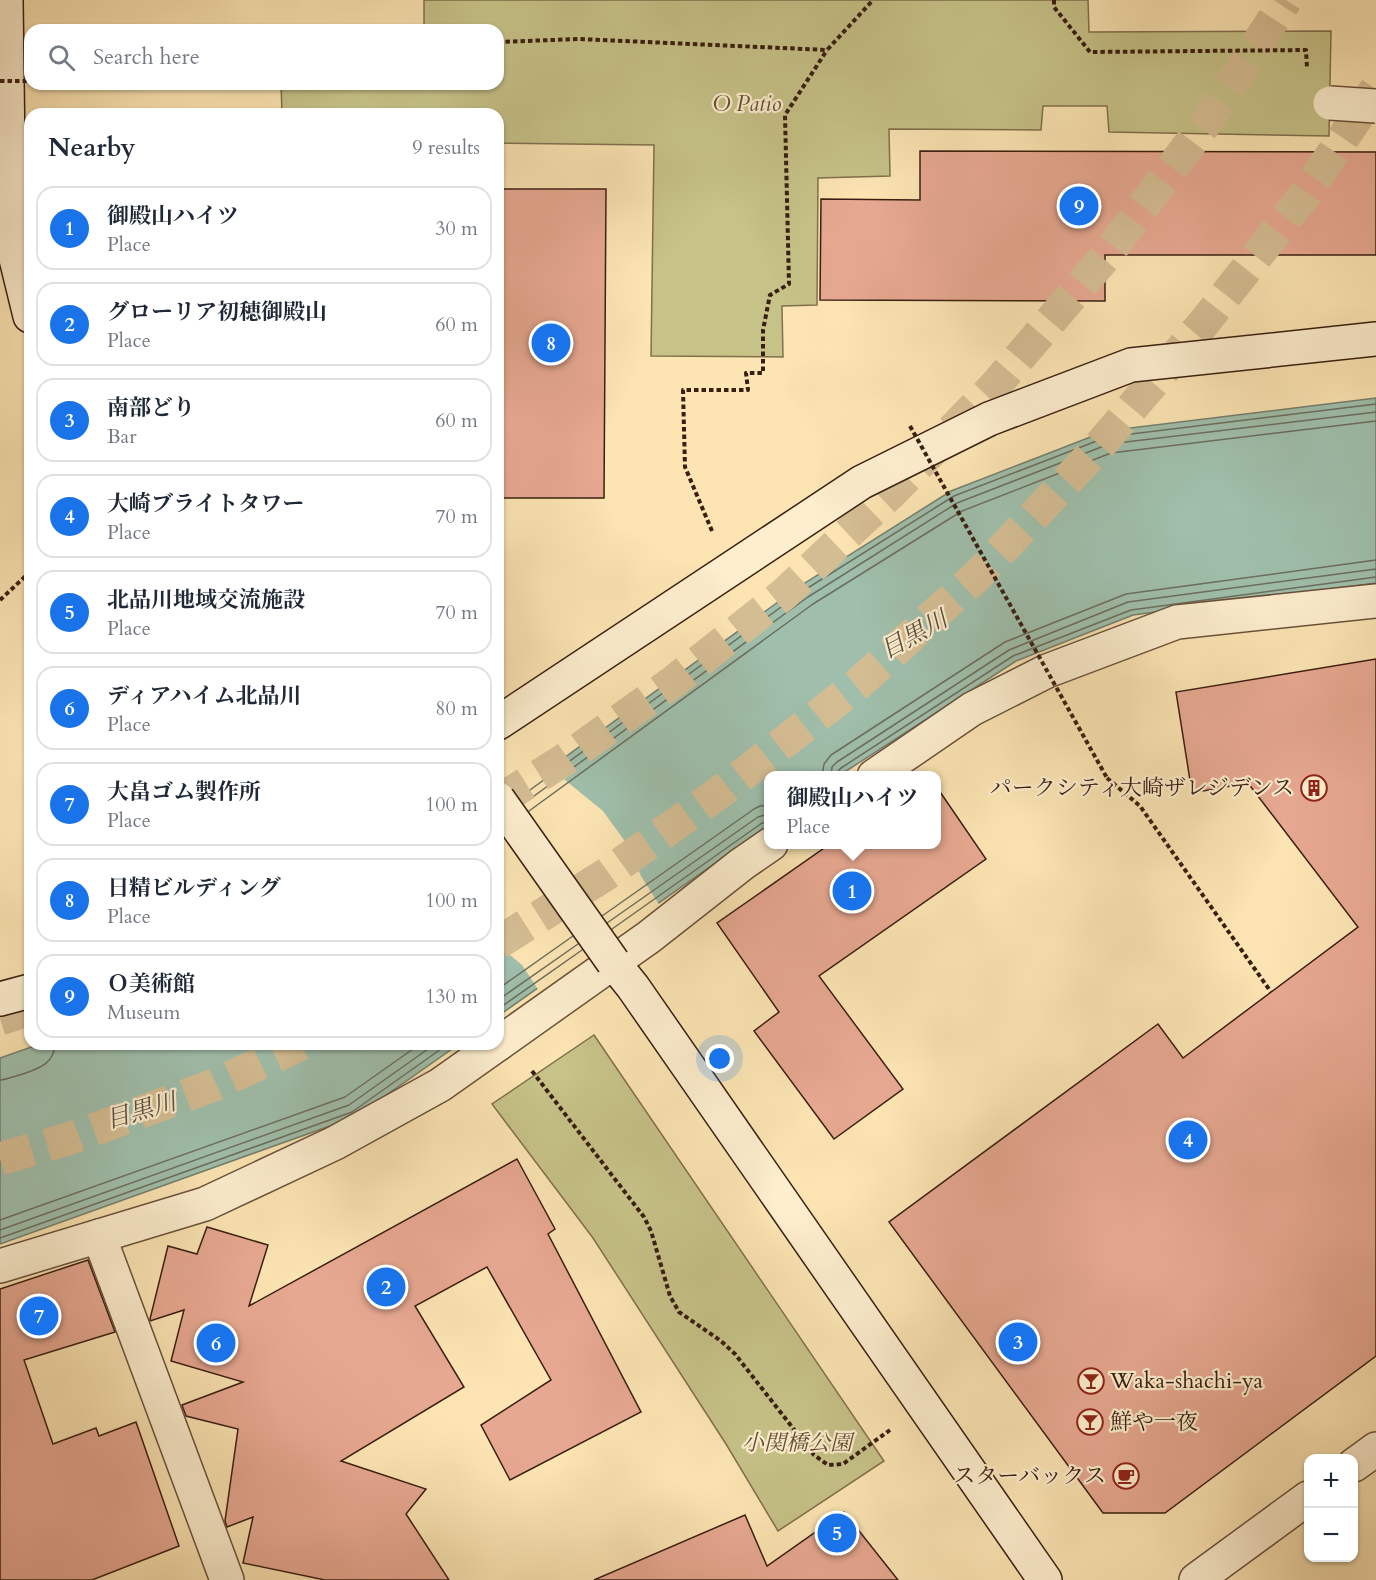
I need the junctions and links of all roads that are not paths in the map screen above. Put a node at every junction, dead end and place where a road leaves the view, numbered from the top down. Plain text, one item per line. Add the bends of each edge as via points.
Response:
1 (6, 0) edge
2 (1330, 103) road end
3 (1376, 106) edge
4 (24, 291) edge
5 (1376, 339) edge
6 (1376, 601) edge
7 (504, 719) edge
8 (881, 771) edge
9 (504, 808) edge
10 (764, 849) edge
11 (614, 962) junction
12 (24, 993) edge
13 (0, 999) edge
14 (504, 1040) edge
15 (490, 1050) edge
16 (99, 1236) junction
17 (0, 1266) edge
18 (1376, 1449) edge
19 (1358, 1462) edge
20 (1304, 1501) edge
21 (227, 1580) edge
22 (1045, 1580) edge
23 (1196, 1580) edge

1 - 4 street via 9,230
2 - 3 street, bridge
5 - 7 street via 1131,365 989,419 862,482
6 - 8 street via 1177,622 1047,671 972,709
9 - 11 street, bridge
10 - 11 street
11 - 14 street
11 - 22 street
12 - 13 street
15 - 16 street via 440,1085 335,1143 205,1204
16 - 17 street
16 - 21 street
18 - 19 street
20 - 23 street

